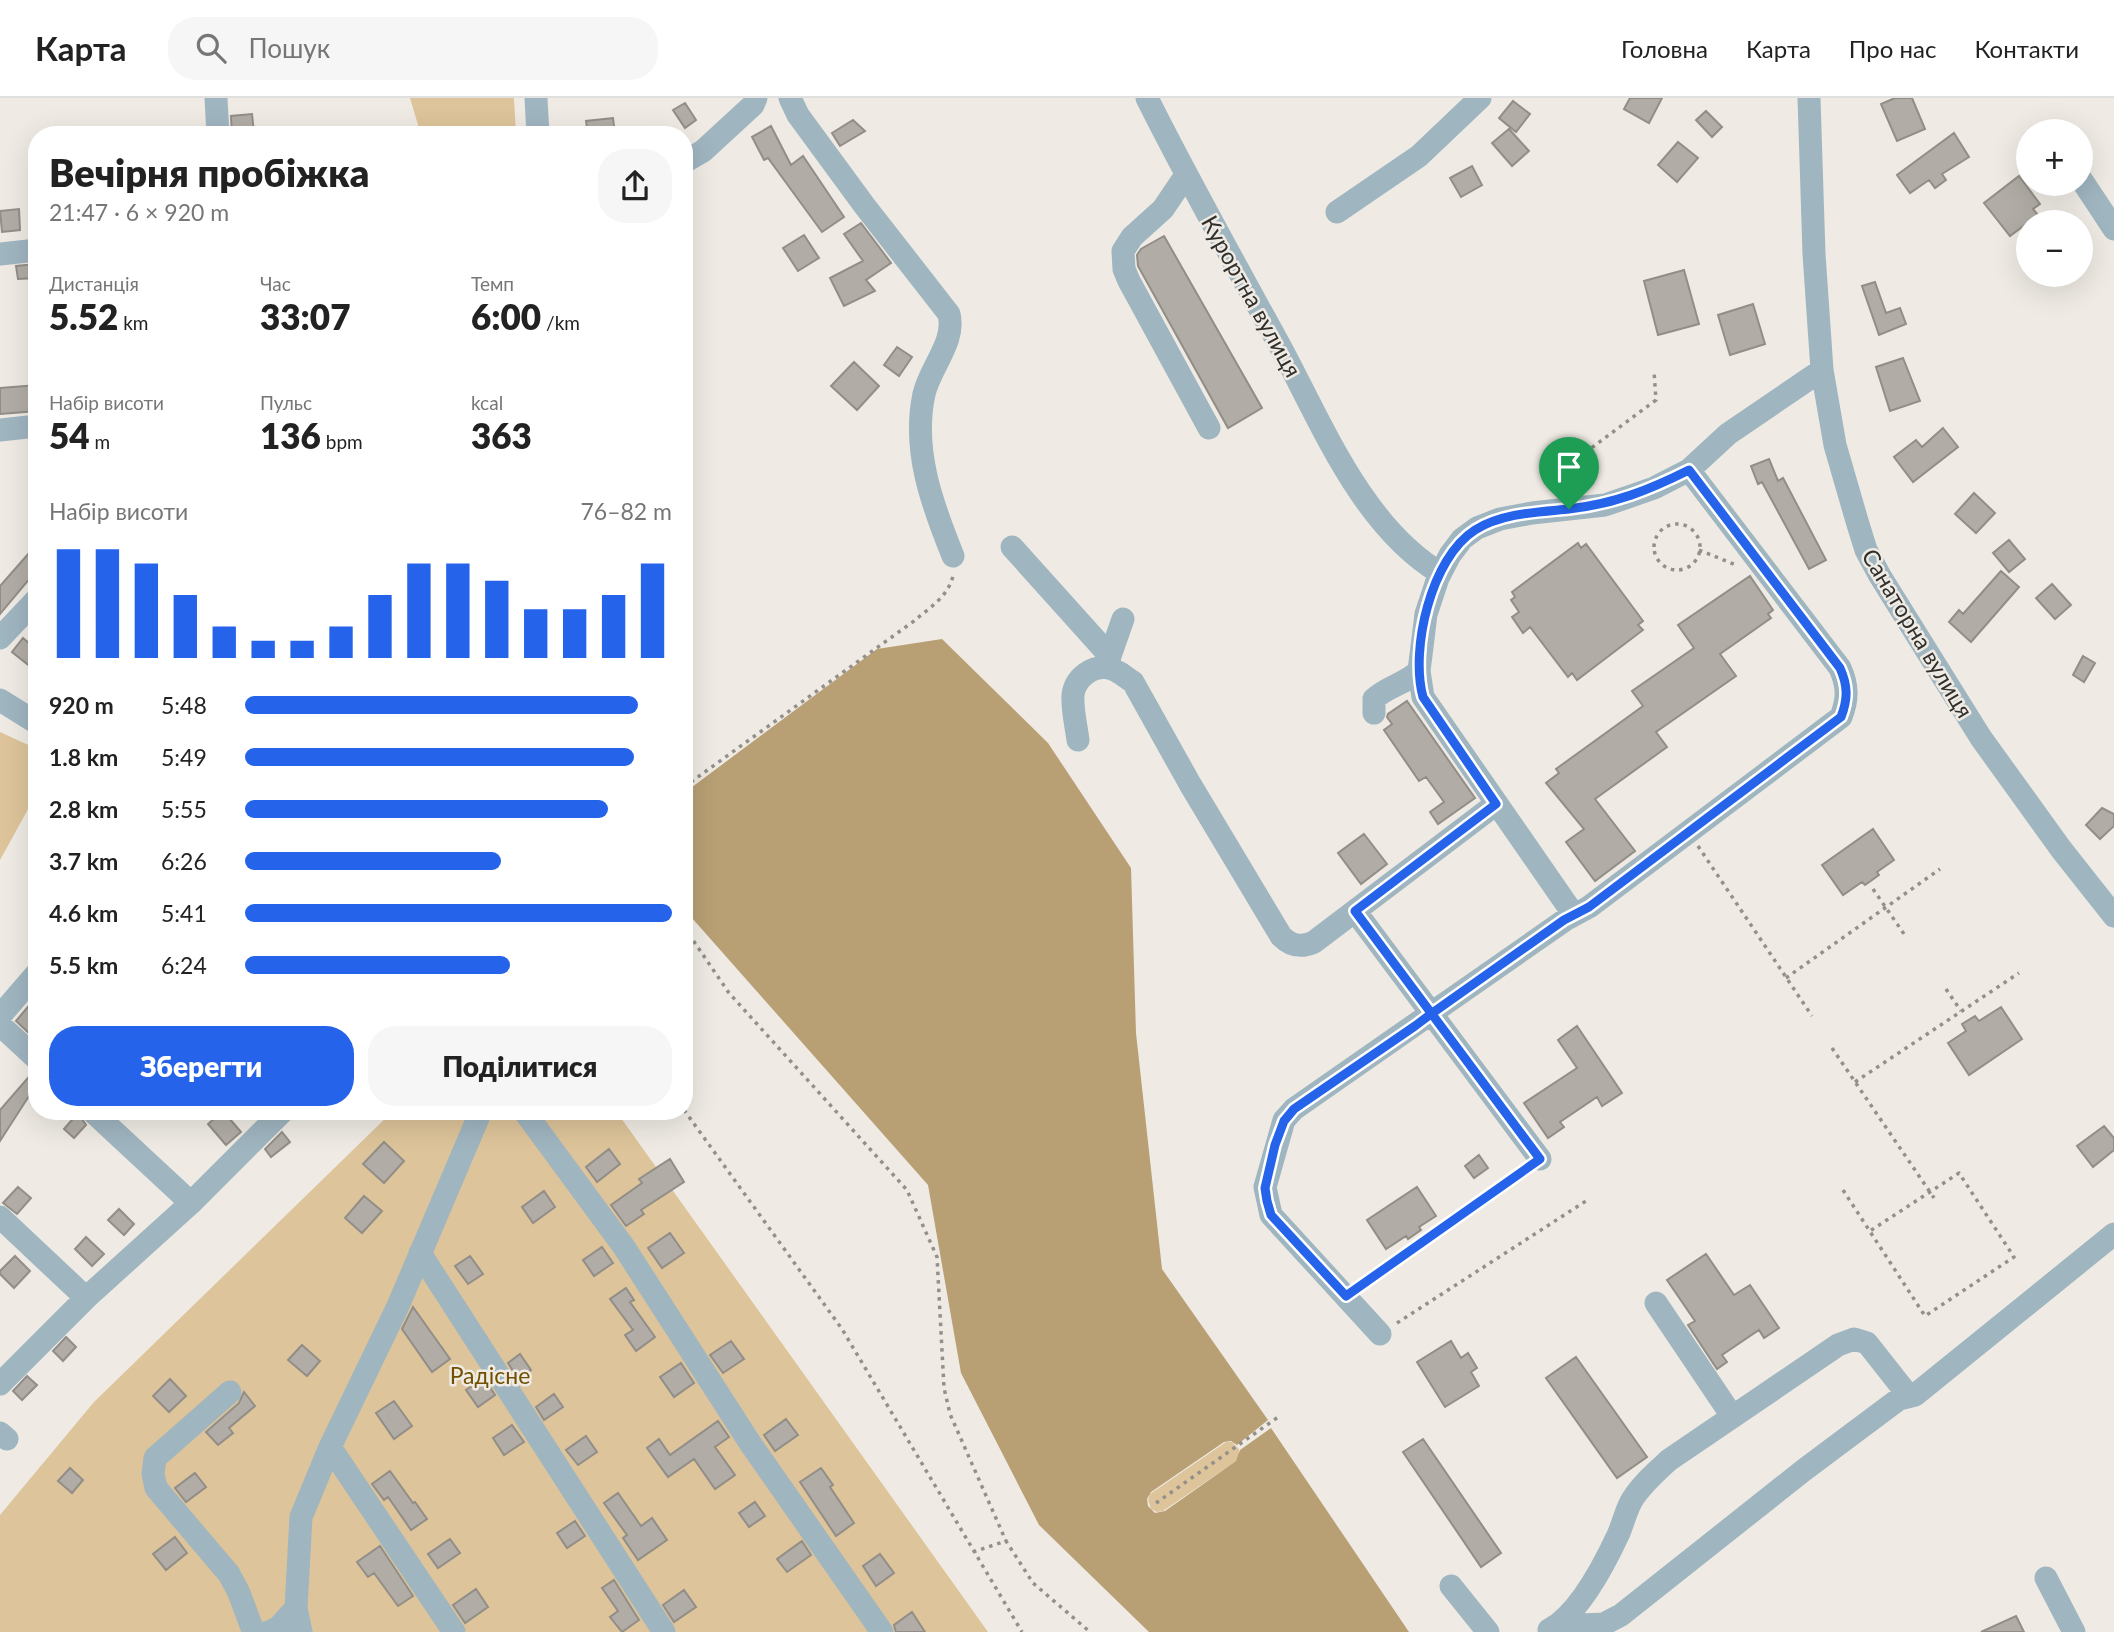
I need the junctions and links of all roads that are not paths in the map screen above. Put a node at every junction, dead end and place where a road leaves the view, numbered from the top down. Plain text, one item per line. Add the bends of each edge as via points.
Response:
1 (216, 98) edge
2 (536, 98) edge
3 (756, 98) edge
4 (790, 98) edge
5 (1147, 98) edge
6 (1480, 98) edge
7 (1809, 98) edge
8 (218, 126) edge
9 (538, 126) edge
10 (693, 157) edge
11 (1186, 175) junction
12 (2092, 196) edge
13 (1337, 212) dead end
14 (2114, 229) edge
15 (28, 251) edge
16 (0, 254) edge
17 (1822, 370) junction
18 (28, 427) edge
19 (1209, 428) dead end
20 (0, 430) edge
21 (1689, 470) junction
22 (1012, 547) dead end
23 (953, 556) road end
24 (1440, 573) junction
25 (28, 608) edge
26 (1123, 620) dead end
27 (0, 638) edge
28 (1109, 662) junction
29 (1419, 671) junction
30 (0, 700) edge
31 (1374, 713) dead end
32 (28, 717) edge
33 (1078, 740) dead end
34 (1496, 804) junction
35 (1355, 911) junction
36 (1574, 915) junction
37 (2114, 916) edge
38 (28, 983) edge
39 (1431, 1014) junction
40 (0, 1016) edge
41 (0, 1025) edge
42 (28, 1051) edge
43 (102, 1120) edge
44 (274, 1120) edge
45 (477, 1120) edge
46 (531, 1120) edge
47 (1540, 1159) road end
48 (191, 1203) junction
49 (0, 1217) edge
50 (2114, 1234) edge
51 (421, 1253) junction
52 (86, 1298) junction
53 (1656, 1303) dead end
54 (1380, 1334) road end
55 (0, 1384) edge
56 (230, 1392) dead end
57 (1911, 1395) junction
58 (1732, 1416) junction
59 (330, 1447) junction
60 (2046, 1578) dead end
61 (1451, 1586) dead end
62 (296, 1608) junction
63 (1552, 1629) edge
64 (257, 1631) edge
65 (301, 1632) edge
66 (454, 1632) edge
67 (664, 1632) edge
68 (882, 1632) edge
69 (1488, 1632) edge
70 (2074, 1632) edge

1 - 8 street
2 - 9 street
3 - 10 street
4 - 23 street via 798,115 948,314 949,336 928,378 920,434 939,521
5 - 11 street, Курортна вулиця
6 - 13 street via 1419,156
7 - 17 street, Санаторна вулиця
11 - 19 street via 1163,209 1132,237 1123,259 1129,281
11 - 24 street, Курортна вулиця via 1339,461 1391,531 1419,560
12 - 14 street
15 - 16 street
17 - 21 street via 1728,434
17 - 37 street, Санаторна вулиця via 1835,445 1866,550 1981,738
18 - 20 street
21 - 24 street via 1605,505 1500,519 1477,528 1462,539
21 - 36 street via 1840,668 1847,703 1841,717
22 - 28 street
24 - 29 street via 1426,614
25 - 27 street
26 - 28 street
28 - 33 street via 1085,673 1075,687
28 - 35 street via 1133,682 1283,938 1292,944 1309,944
29 - 31 street via 1410,680 1384,689 1374,699
29 - 34 street via 1423,697
30 - 32 street
34 - 35 street
34 - 36 street
35 - 39 street
36 - 39 street
38 - 40 street
39 - 47 street
39 - 54 street via 1294,1109 1275,1145 1265,1188 1271,1215
41 - 42 street
43 - 48 street
44 - 48 street
45 - 51 street
46 - 68 street via 624,1247 750,1443
48 - 52 street
49 - 52 street
50 - 57 street
51 - 59 street
51 - 67 street
52 - 55 street
53 - 58 street
56 - 64 street via 155,1458 153,1474 156,1488 229,1574
57 - 58 street via 1872,1349 1854,1339
57 - 63 street via 1899,1399 1804,1470 1621,1615 1604,1623
58 - 63 street via 1650,1478 1632,1500 1591,1584
59 - 62 street via 301,1517
59 - 66 street
60 - 70 street
61 - 69 street
62 - 64 street via 279,1626
62 - 65 street

